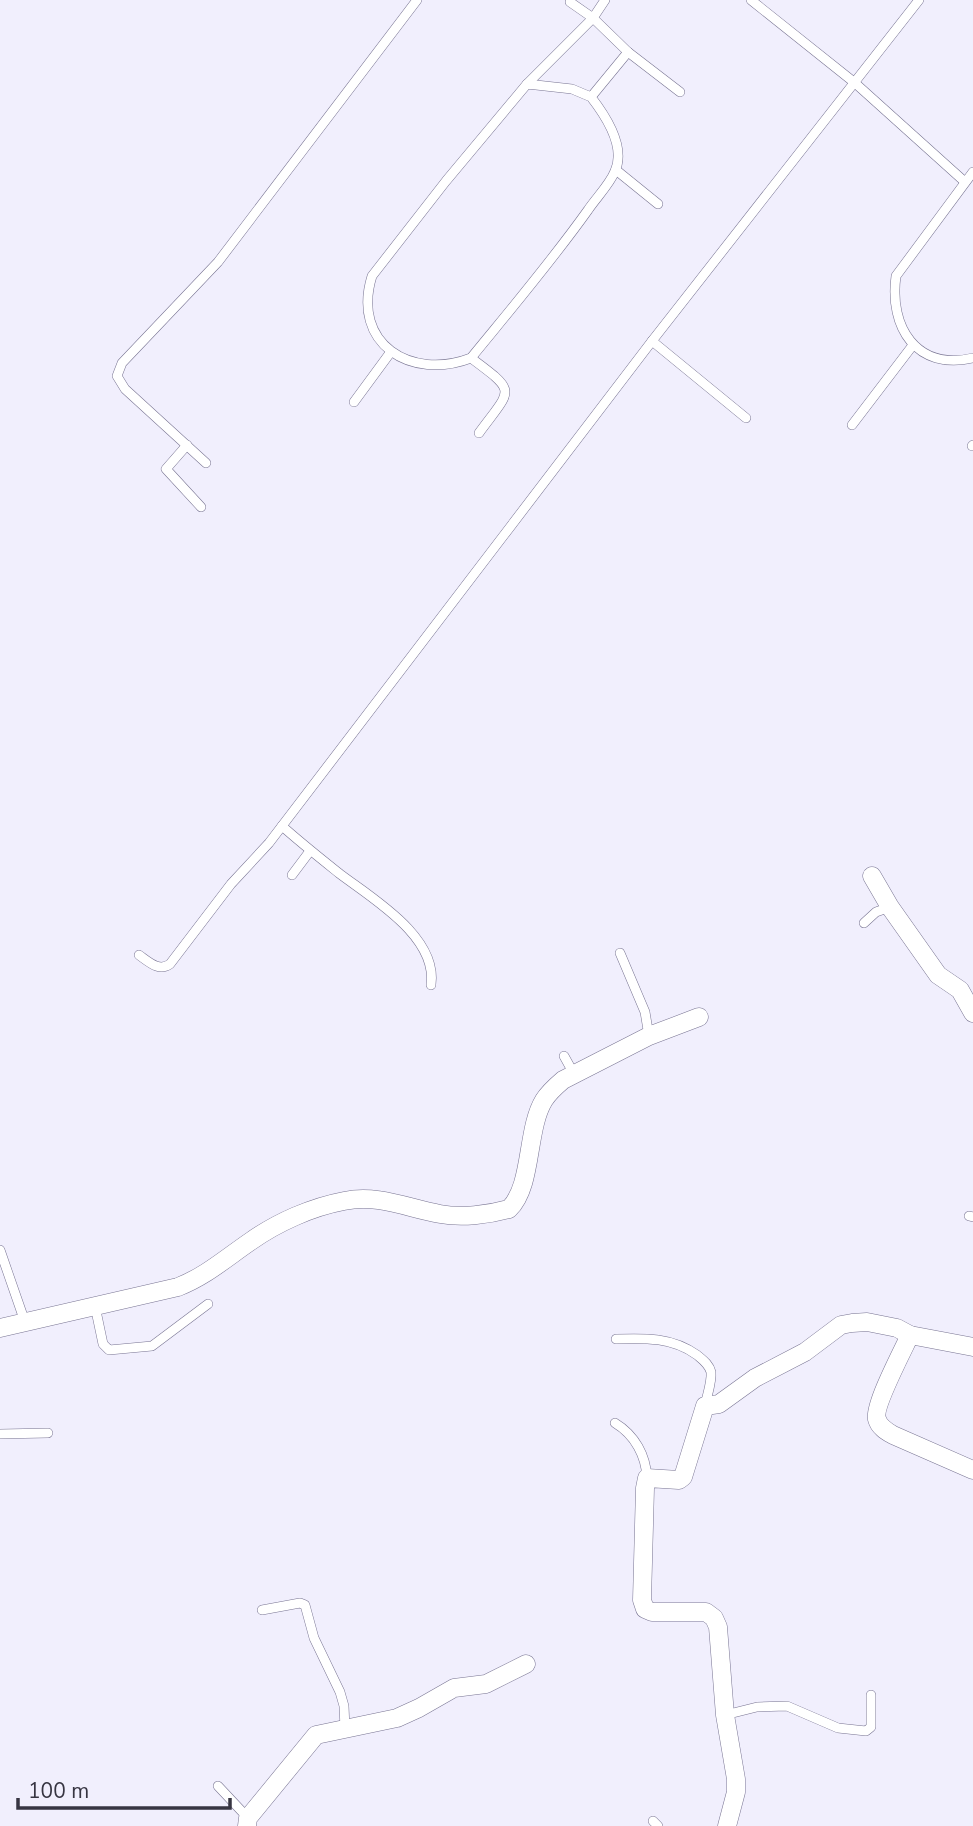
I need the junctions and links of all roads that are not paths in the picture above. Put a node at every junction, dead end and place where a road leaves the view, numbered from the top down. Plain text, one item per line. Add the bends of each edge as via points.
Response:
1 (417, 0) edge
2 (605, 0) edge
3 (751, 0) edge
4 (919, 0) edge
5 (570, 2) dead end
6 (593, 18) junction
7 (628, 52) junction
8 (855, 83) junction
9 (527, 84) junction
10 (680, 92) dead end
11 (591, 97) junction
12 (616, 170) junction
13 (973, 172) edge
14 (965, 182) junction
15 (658, 204) dead end
16 (652, 341) junction
17 (913, 345) junction
18 (390, 353) junction
19 (471, 358) junction
20 (973, 358) edge
21 (354, 402) dead end
22 (746, 418) dead end
23 (852, 425) dead end
24 (479, 433) dead end
25 (187, 445) junction
26 (206, 463) dead end
27 (201, 507) dead end
28 (282, 826) junction
29 (310, 851) junction
30 (292, 876) dead end
31 (872, 876) dead end
32 (890, 907) junction
33 (864, 923) dead end
34 (620, 953) dead end
35 (139, 955) dead end
36 (431, 985) dead end
37 (973, 1013) edge
38 (699, 1017) dead end
39 (649, 1036) junction
40 (564, 1056) dead end
41 (574, 1074) junction
42 (0, 1250) edge
43 (208, 1304) dead end
44 (95, 1306) junction
45 (25, 1322) junction
46 (0, 1328) edge
47 (910, 1335) junction
48 (616, 1339) dead end
49 (973, 1347) edge
50 (705, 1406) junction
51 (615, 1423) dead end
52 (48, 1433) dead end
53 (0, 1434) edge
54 (973, 1470) edge
55 (648, 1478) junction
56 (262, 1610) dead end
57 (526, 1664) dead end
58 (871, 1695) dead end
59 (725, 1715) junction
60 (345, 1730) junction
61 (218, 1786) dead end
62 (247, 1822) edge
63 (727, 1826) edge

1 - 25 lane via 218,262 122,363 117,376 125,389
2 - 6 lane
3 - 8 lane
4 - 8 lane
5 - 6 lane
6 - 7 lane
6 - 9 lane
7 - 10 lane
7 - 11 lane
8 - 14 lane
8 - 16 lane
9 - 11 lane via 572,89
9 - 18 lane via 372,276 366,294 369,316
11 - 12 lane via 613,134
12 - 15 lane
12 - 19 lane via 562,247
13 - 14 lane
14 - 17 lane via 896,276 895,313
16 - 22 lane
16 - 28 lane
17 - 20 lane via 939,358
17 - 23 lane
18 - 19 lane via 427,364 455,364
18 - 21 lane
19 - 24 lane via 506,389
25 - 26 lane
25 - 27 lane via 166,469
28 - 29 lane
28 - 35 lane via 170,964 159,968
29 - 30 lane
29 - 36 lane via 398,918 427,956
31 - 32 street
32 - 33 lane
32 - 37 street via 938,975 960,990
34 - 39 lane via 645,1012
38 - 39 street
39 - 41 street
40 - 41 lane
41 - 44 street via 544,1099 519,1194 509,1209 444,1215 372,1198 346,1200 268,1230 192,1282
42 - 45 lane
43 - 44 lane via 152,1346 109,1350 103,1344
44 - 45 street
45 - 46 street
47 - 49 street
47 - 50 street via 867,1322 841,1325 719,1404
47 - 54 street via 877,1409 878,1423
48 - 50 lane via 657,1338 701,1358 711,1376
50 - 55 street via 683,1477 676,1481
51 - 55 lane via 633,1438
52 - 53 lane
55 - 59 street via 642,1600 652,1612 706,1612 714,1618 719,1628
56 - 60 lane via 300,1602 306,1605 314,1638 340,1692
57 - 60 street via 486,1684 454,1688 397,1718
58 - 59 lane via 871,1727 866,1731 838,1728 787,1706
59 - 63 street via 736,1779
60 - 62 street via 312,1737
61 - 62 lane

